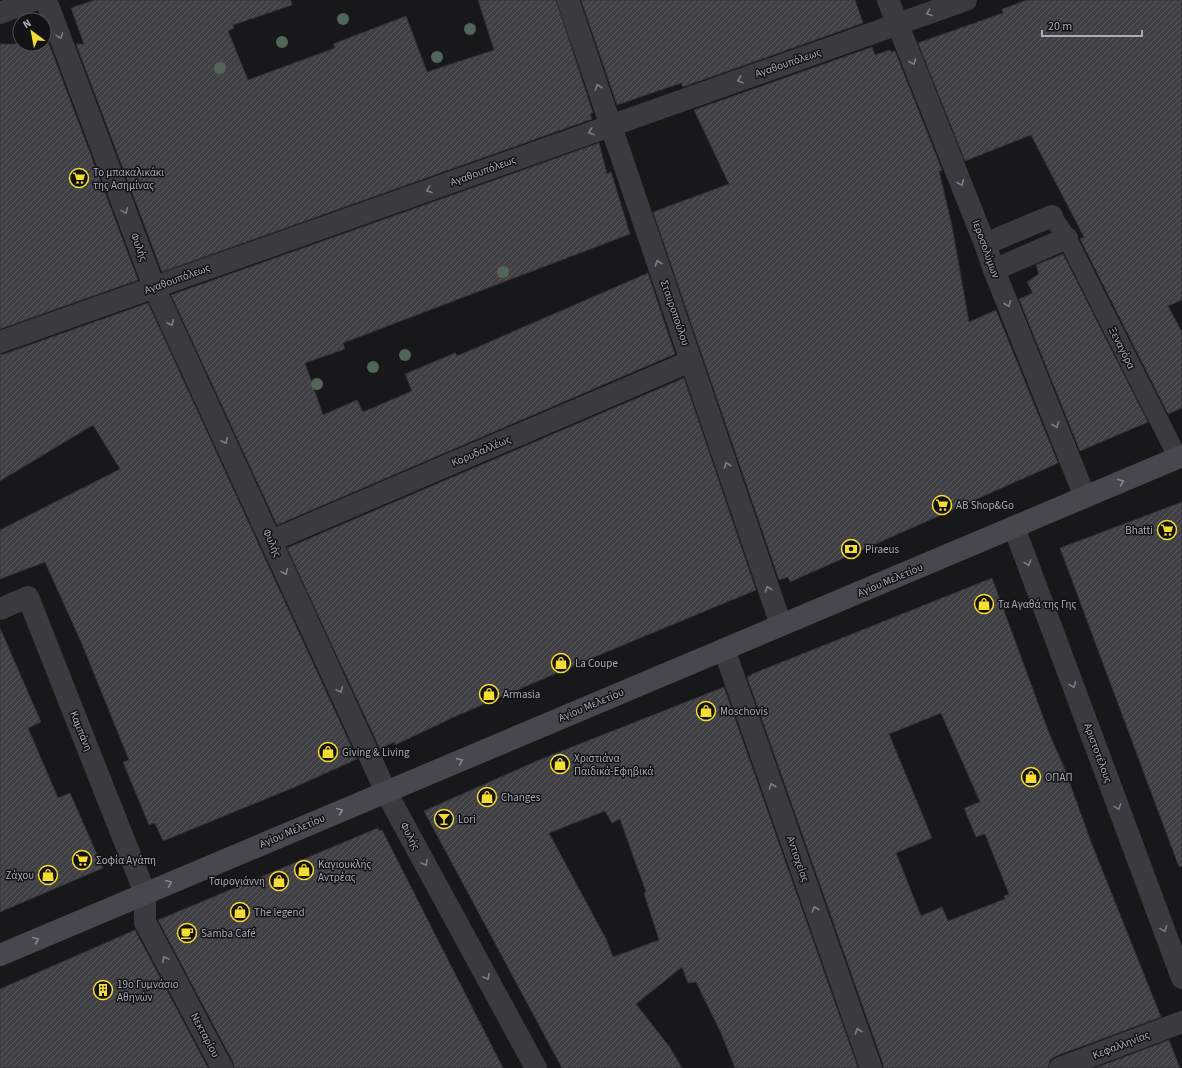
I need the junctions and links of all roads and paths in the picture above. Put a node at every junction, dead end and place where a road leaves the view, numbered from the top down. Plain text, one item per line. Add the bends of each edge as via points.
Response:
1 (34, 0) edge
2 (46, 0) edge
3 (568, 0) edge
4 (888, 0) edge
5 (966, 0) edge
6 (0, 13) edge
7 (898, 24) junction
8 (611, 125) junction
9 (1052, 216) joint
10 (1067, 238) junction
11 (985, 244) junction
12 (994, 270) junction
13 (154, 287) junction
14 (0, 342) edge
15 (691, 361) junction
16 (1180, 457) edge
17 (1085, 497) junction
18 (1014, 527) junction
19 (271, 540) junction
20 (0, 609) edge
21 (781, 626) junction
22 (724, 649) junction
23 (386, 792) junction
24 (146, 893) junction
25 (0, 955) edge
26 (1182, 978) edge
27 (1182, 1022) edge
28 (222, 1068) edge
29 (536, 1068) edge
30 (871, 1068) edge
31 (1060, 1068) edge

1 - 6 street
2 -> 13 street, Φυλής
8 -> 3 street, Σταυροπούλου
4 - 7 street, Ιεροσολύμων
5 -> 7 street, Αγαθουπόλεως
7 -> 8 street, Αγαθουπόλεως
7 -> 11 street, Ιεροσολύμων
8 -> 13 street, Αγαθουπόλεως
15 -> 8 street, Σταυροπούλου
9 - 10 lane, Ξεναγόρα
9 - 11 street, Ξεναγόρα
10 - 12 street
10 - 16 lane, Ξεναγόρα
11 - 12 street, Ιεροσολύμων
12 -> 17 street, Ιεροσολύμων
13 - 14 street, Αγαθουπόλεως
13 -> 19 street, Φυλής
15 - 19 street, Κορυδαλλέως
21 -> 15 street, Σταυροπούλου
17 -> 16 main road, Αγίου Μελετίου
17 - 18 main road, Αγίου Μελετίου
18 - 21 main road, Αγίου Μελετίου
18 -> 26 street, Αριστοτέλους
19 -> 23 street, Φυλής
20 - 24 street, Καμπάνη via 28,597
21 - 22 main road, Αγίου Μελετίου
23 -> 22 main road, Αγίου Μελετίου
30 -> 22 street, Αντιοχείας
24 -> 23 main road, Αγίου Μελετίου
23 -> 29 street, Φυλής
25 -> 24 main road, Αγίου Μελετίου
28 -> 24 street, Νεκταρίου via 145,922
27 - 31 street, Κεφαλληνίας

